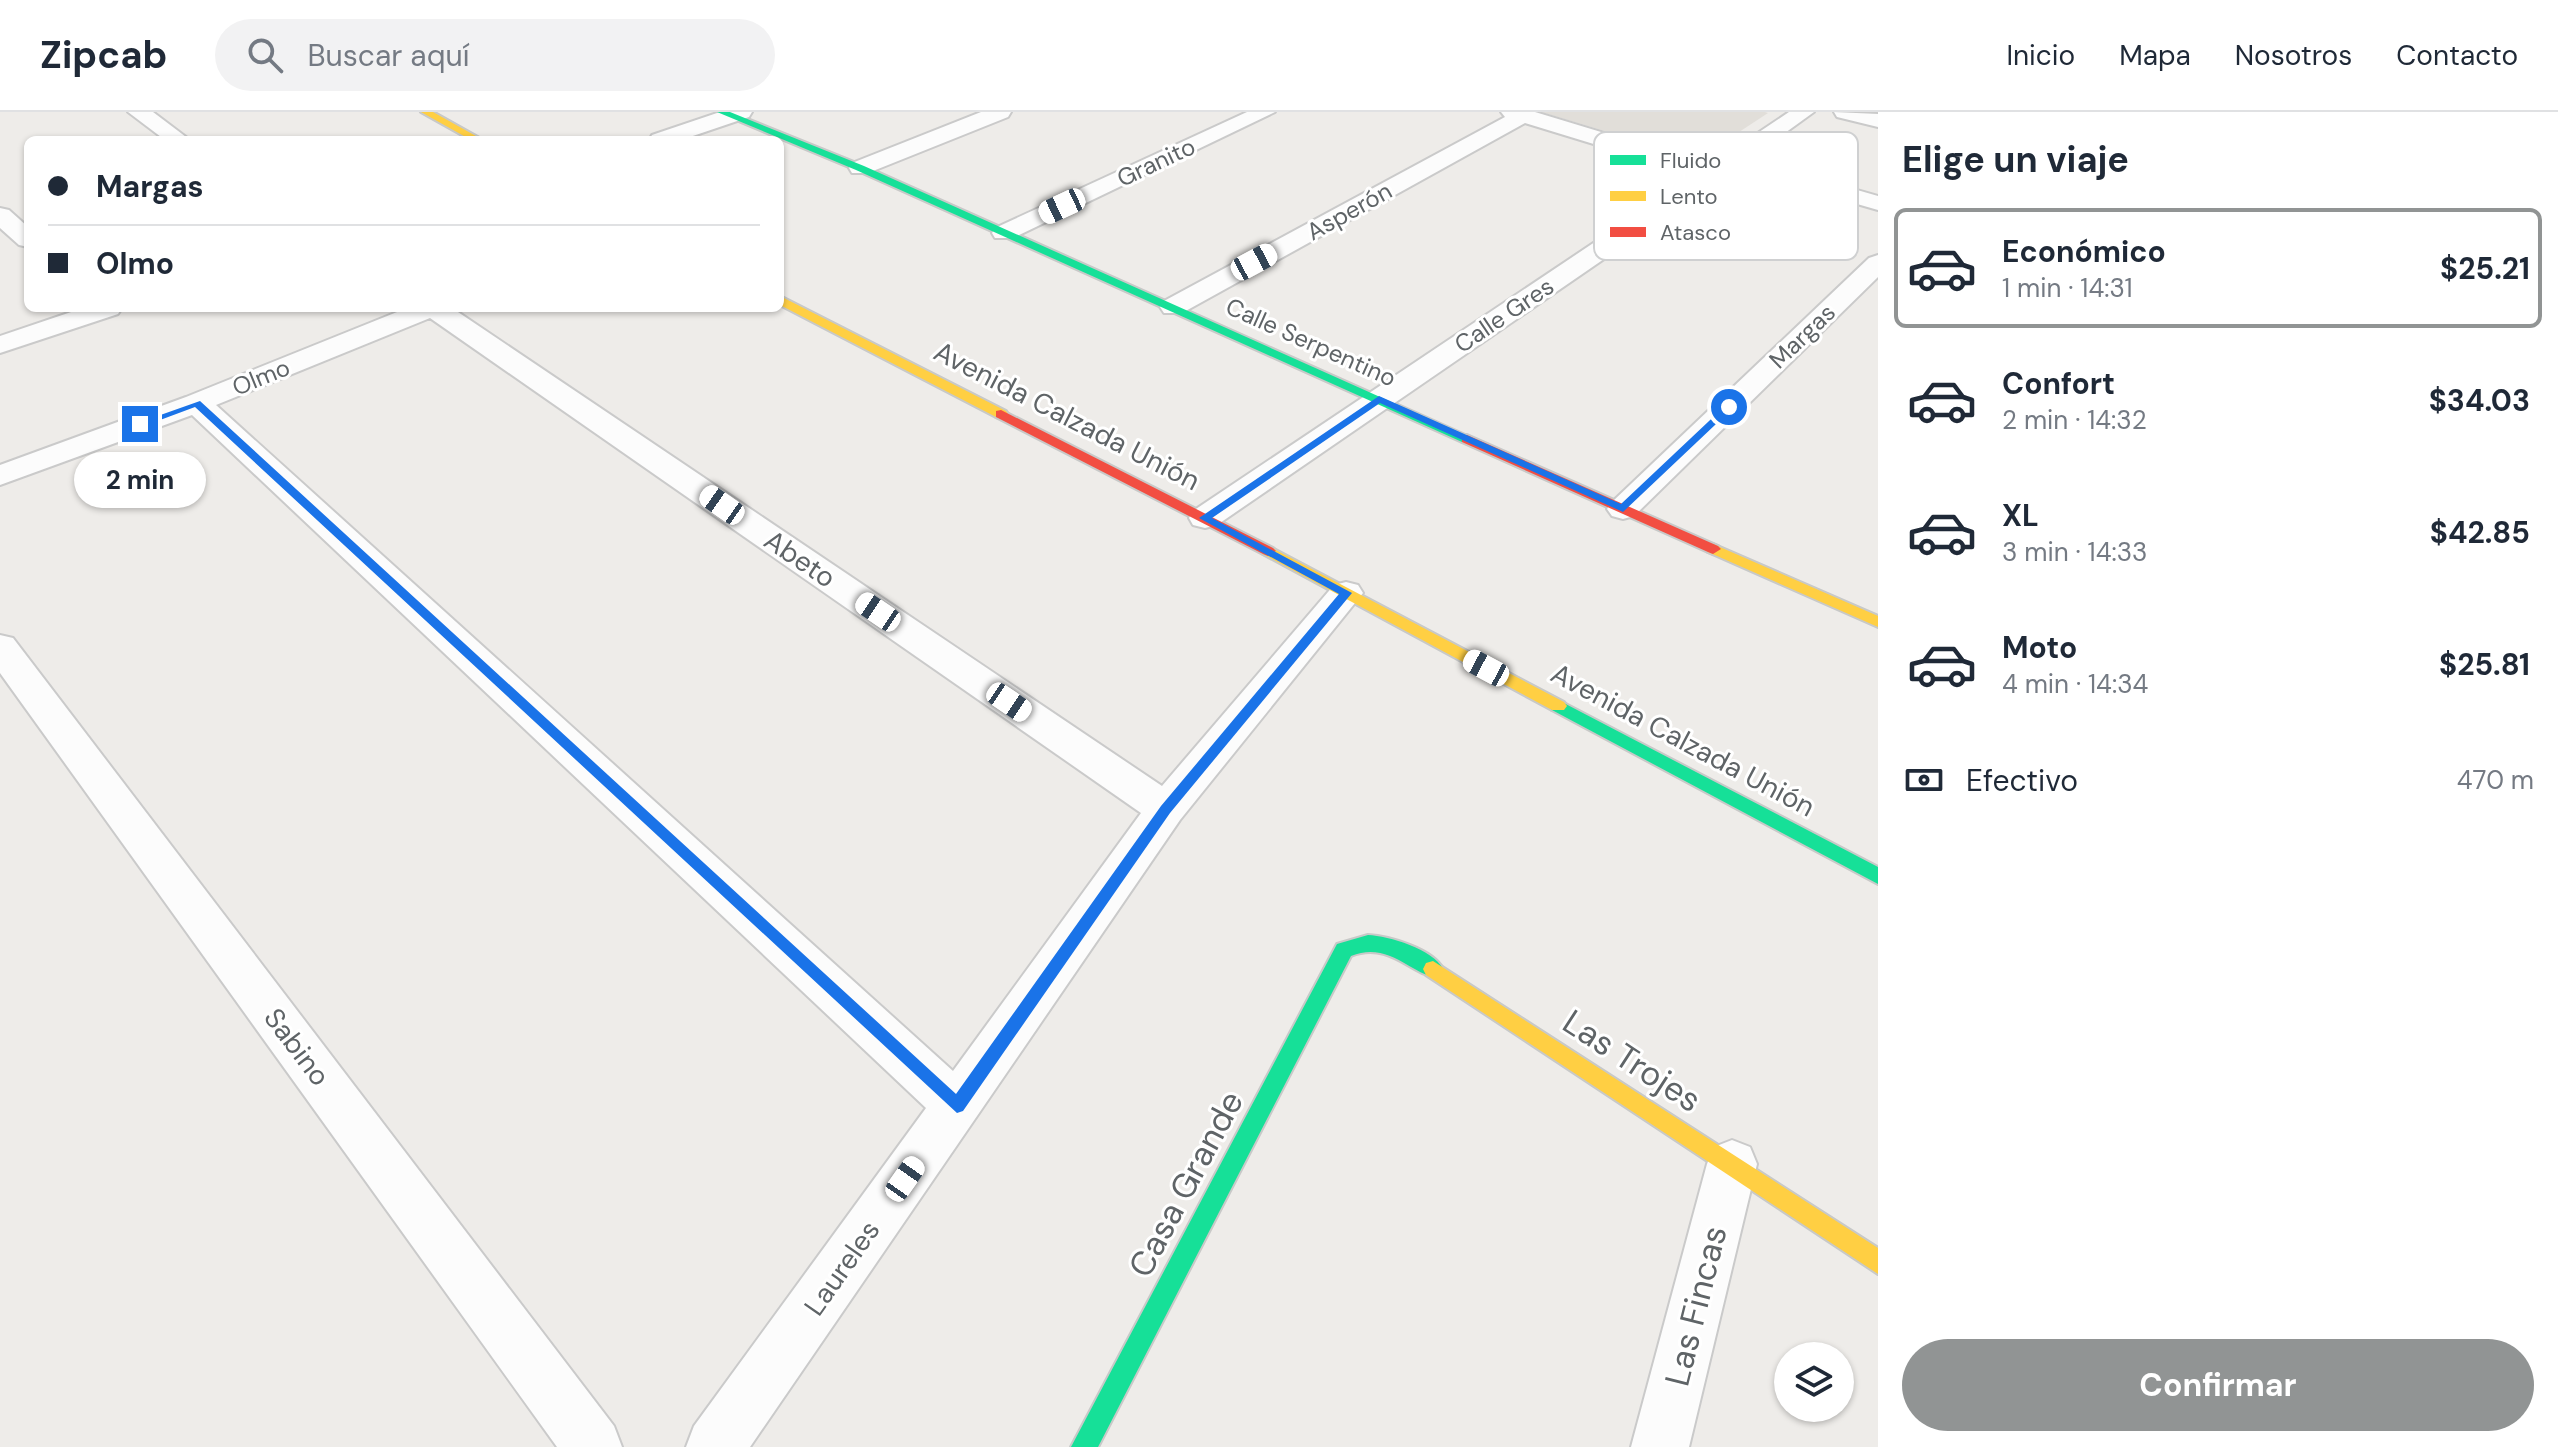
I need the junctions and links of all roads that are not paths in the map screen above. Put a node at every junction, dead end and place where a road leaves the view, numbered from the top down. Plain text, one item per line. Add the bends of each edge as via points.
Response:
1 (139, 112) edge
2 (426, 112) edge
3 (1000, 112) edge
4 (1264, 112) edge
5 (1803, 112) edge
6 (1845, 112) edge
7 (731, 113) edge
8 (1518, 114) edge
9 (1878, 121) edge
10 (1774, 132) edge
11 (1594, 134) edge
12 (173, 136) edge
13 (471, 136) edge
14 (671, 136) edge
15 (860, 168) junction
16 (1858, 198) edge
17 (1878, 203) edge
18 (0, 215) edge
19 (1004, 233) junction
20 (24, 236) edge
21 (1594, 254) edge
22 (1878, 263) edge
23 (784, 302) edge
24 (1173, 307) junction
25 (97, 312) edge
26 (422, 312) edge
27 (438, 312) edge
28 (0, 345) edge
29 (1379, 399) junction
30 (196, 403) junction
31 (0, 476) edge
32 (1623, 509) junction
33 (1205, 518) junction
34 (1346, 593) junction
35 (1878, 622) edge
36 (0, 647) edge
37 (1166, 809) junction
38 (1878, 876) edge
39 (1344, 950) joint
40 (957, 1106) junction
41 (1732, 1164) junction
42 (1878, 1262) edge
43 (593, 1447) edge
44 (715, 1447) edge
45 (1084, 1447) edge
46 (1660, 1447) edge

1 - 12 street
2 - 13 street
3 - 15 street
4 - 19 street, Granito
5 - 10 street, Calle Gres
6 - 9 street
7 - 14 street
7 - 15 street, Calle Serpentino
8 - 11 street
8 - 24 street, Asperón
15 - 19 street, Calle Serpentino
16 - 17 street
18 - 20 street
19 - 24 street, Calle Serpentino
21 - 29 street, Calle Gres
22 - 32 street, Margas
23 - 33 street, Avenida Calzada Unión
24 - 29 street, Calle Serpentino
25 - 28 street
26 - 30 street, Olmo
27 - 37 street, Abeto
29 - 32 street, Calle Serpentino
29 - 33 street, Calle Gres
30 - 31 street, Olmo
30 - 40 street
32 - 35 street, Calle Serpentino
33 - 34 street, Avenida Calzada Unión
34 - 37 street, Laureles
34 - 38 street, Avenida Calzada Unión
36 - 43 street, Sabino
37 - 40 street, Laureles
39 - 41 street, Las Trojes via 1365,941 1409,953
39 - 45 street, Casa Grande
40 - 44 street, Laureles
41 - 42 street, Las Trojes
41 - 46 street, Las Fincas

